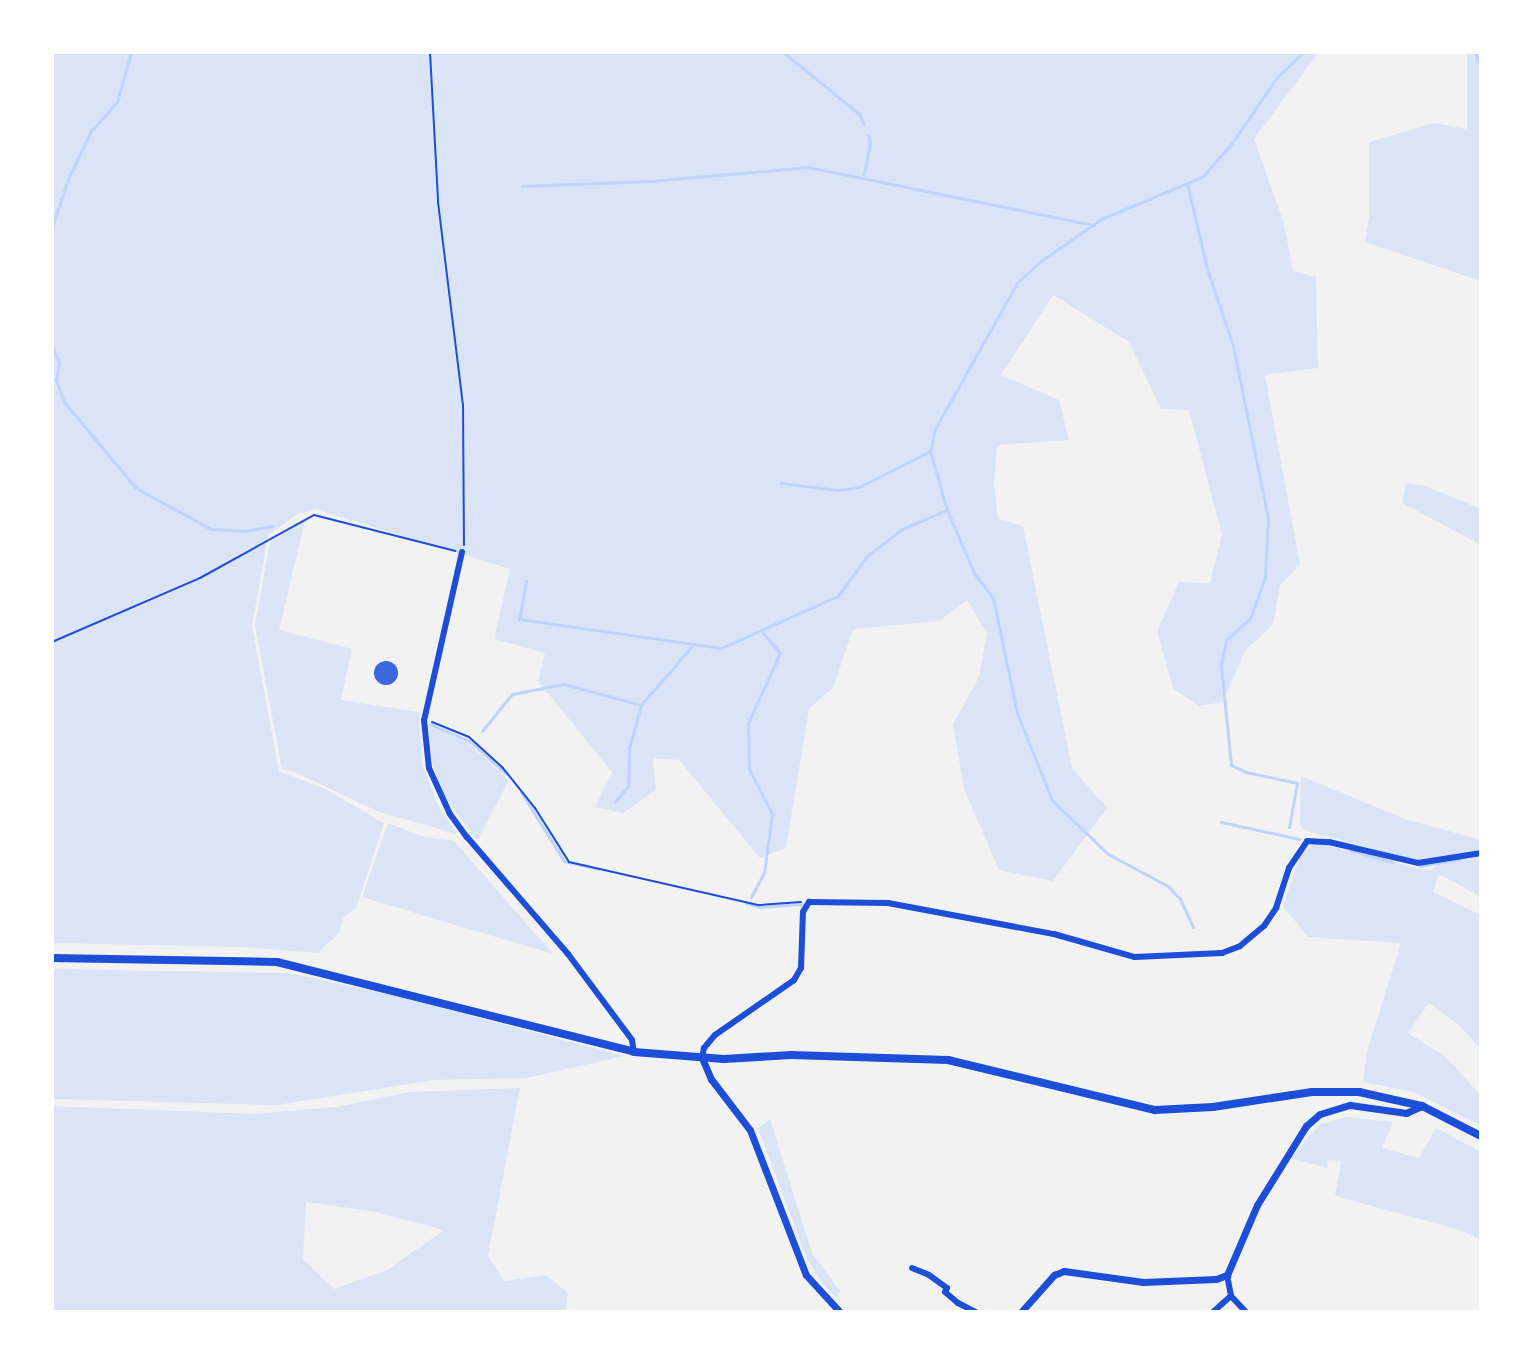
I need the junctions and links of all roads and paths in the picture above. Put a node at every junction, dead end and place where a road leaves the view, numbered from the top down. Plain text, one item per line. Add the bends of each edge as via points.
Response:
1 (430, 52) edge
2 (465, 539) dead end
3 (462, 552) joint
4 (52, 642) edge
5 (437, 724) dead end
6 (1481, 853) edge
7 (809, 902) junction
8 (52, 958) edge
9 (634, 1052) junction
10 (702, 1058) junction
11 (1422, 1106) junction
12 (1481, 1136) edge
13 (912, 1268) dead end
14 (1227, 1275) junction
15 (1231, 1296) junction
16 (840, 1312) edge
17 (976, 1312) edge
18 (1021, 1312) edge
19 (1213, 1312) edge
20 (1246, 1312) edge

1 - 2 path via 438,202 463,405
3 - 4 path via 314,515 200,578
3 - 9 street via 424,720 429,768 450,814 568,954 632,1040
5 - 7 path via 469,737 502,767 569,862 759,905
6 - 7 street via 1418,863 1307,841 1264,926 1222,953 1135,957 1054,934 888,903
7 - 10 street via 803,912 801,968 794,980 715,1035
8 - 9 main road via 277,962
9 - 10 main road
10 - 11 main road via 948,1060 1155,1110 1338,1090
10 - 16 street via 711,1079 750,1130 806,1275
11 - 12 main road
11 - 14 street via 1406,1113 1350,1105 1306,1126 1257,1205
13 - 17 street
14 - 15 street
14 - 18 street via 1143,1282 1064,1271 1054,1275
15 - 19 street
15 - 20 street

